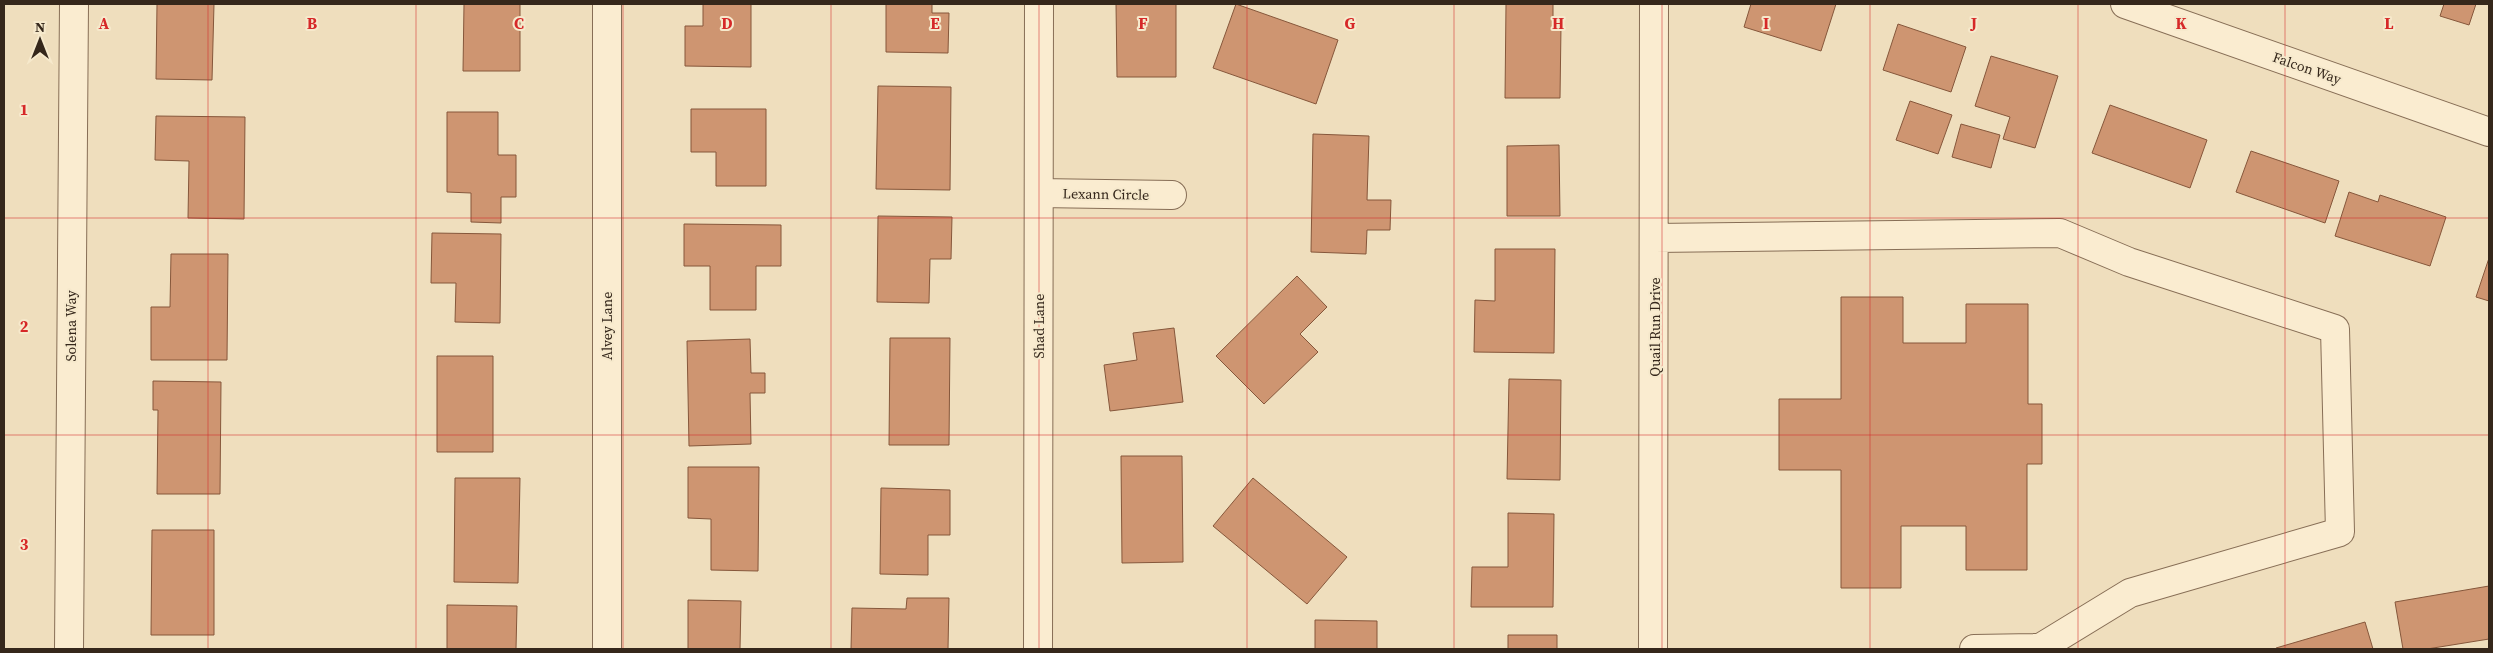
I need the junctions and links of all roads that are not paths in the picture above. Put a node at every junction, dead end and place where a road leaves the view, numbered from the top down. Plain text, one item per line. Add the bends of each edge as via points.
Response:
1 (74, 4) edge
2 (607, 4) edge
3 (1040, 4) edge
4 (1654, 4) edge
5 (2125, 4) edge
6 (2489, 132) edge
7 (1039, 193) junction
8 (1172, 195) dead end
9 (1655, 238) junction
10 (69, 649) edge
11 (607, 649) edge
12 (1038, 649) edge
13 (1653, 649) edge
14 (1974, 649) edge

1 - 10 street, Solena Way
2 - 11 street, Alvey Lane
3 - 7 street, Shad Lane
4 - 9 street, Quail Run Drive
5 - 6 street, Falcon Way
7 - 8 street, Lexann Circle
7 - 12 street, Shad Lane
9 - 13 street, Quail Run Drive
9 - 14 street via 2060,232 2129,262 2335,330 2340,532 2130,594 2040,648

